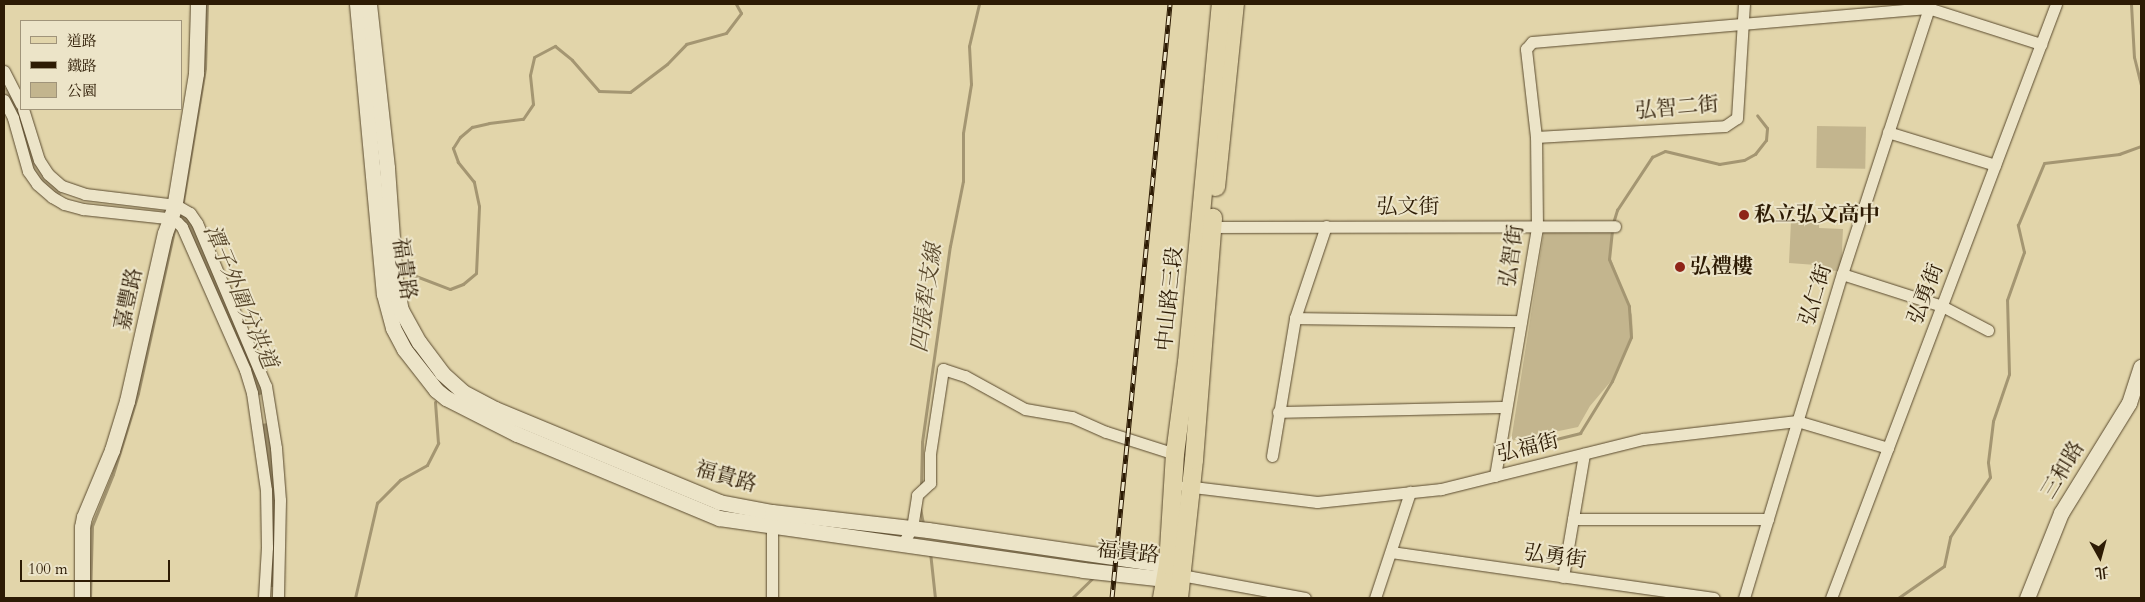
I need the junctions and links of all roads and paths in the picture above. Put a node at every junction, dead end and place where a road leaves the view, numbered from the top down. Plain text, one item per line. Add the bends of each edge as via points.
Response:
1 (198, 4) edge
2 (357, 4) edge
3 (369, 4) edge
4 (1221, 4) edge
5 (1235, 4) edge
6 (1744, 4) edge
7 (2056, 4) edge
8 (1929, 6) edge
9 (1744, 22) junction
10 (2041, 44) junction
11 (4, 71) edge
12 (4, 100) edge
13 (20, 102) edge
14 (23, 110) edge
15 (1888, 132) junction
16 (1536, 137) junction
17 (1995, 165) junction
18 (70, 190) junction
19 (64, 204) junction
20 (173, 212) junction
21 (1326, 226) junction
22 (1615, 226) dead end
23 (1206, 227) junction
24 (1537, 227) junction
25 (1842, 274) junction
26 (1942, 306) junction
27 (1295, 318) junction
28 (1521, 321) junction
29 (1988, 330) dead end
30 (2141, 367) edge
31 (1506, 406) junction
32 (269, 408) junction
33 (256, 409) junction
34 (1278, 412) junction
35 (1797, 421) junction
36 (1888, 448) junction
37 (1176, 454) junction
38 (1584, 454) junction
39 (1272, 456) dead end
40 (1495, 476) junction
41 (1173, 486) junction
42 (1192, 486) junction
43 (1410, 492) junction
44 (772, 519) junction
45 (1573, 519) junction
46 (1768, 519) junction
47 (912, 528) junction
48 (902, 545) junction
49 (1391, 552) junction
50 (1171, 573) junction
51 (1563, 577) junction
52 (82, 598) edge
53 (264, 598) edge
54 (278, 598) edge
55 (772, 598) edge
56 (1162, 598) edge
57 (1178, 598) edge
58 (1305, 598) edge
59 (1376, 598) edge
60 (1714, 598) edge
61 (1744, 598) edge
62 (1831, 598) edge
63 (2027, 598) edge

1 - 20 street, 嘉豐路 via 196,73
2 - 44 street, 福貴路 via 384,294 393,328 404,349 436,390 456,405 491,422 719,518
3 - 44 street, 福貴路 via 387,168 395,280 401,310 418,342 442,373 463,392 503,412 719,502
4 - 23 main road, 中山路三段
5 - 23 main road, 中山路三段
6 - 9 street, 弘智二街
7 - 10 street, 弘勇街
8 - 9 street
8 - 10 street
8 - 15 street, 弘仁街
9 - 16 street, 弘智二街 via 1737,118 1725,126
9 - 16 street, 弘智街 via 1532,42 1526,49
10 - 17 street, 弘勇街
11 - 13 street
12 - 19 street via 28,171 37,184
14 - 18 street via 42,167 55,181
15 - 17 street
15 - 25 street, 弘仁街
16 - 24 street, 弘智街
17 - 26 street, 弘勇街
18 - 19 street
18 - 20 street
19 - 20 street via 83,209
20 - 32 street via 185,209 197,223 262,375
20 - 33 street via 188,238 245,370
20 - 52 street, 嘉豐路 via 165,233 127,401 112,450 84,517
21 - 23 street, 弘文街
21 - 24 street, 弘文街
21 - 27 street
22 - 24 street, 弘文街
23 - 37 main road, 中山路三段
23 - 42 main road, 中山路三段
24 - 28 street, 弘智街
25 - 26 street
25 - 35 street, 弘仁街
26 - 29 street
26 - 36 street, 弘勇街
27 - 28 street
27 - 34 street
28 - 31 street, 弘智街
30 - 63 street, 三和路 via 2129,403 2060,513
31 - 34 street
31 - 40 street, 弘智街
32 - 33 street
32 - 54 street via 280,500
33 - 53 street via 266,496
34 - 39 street
35 - 36 street, 弘福街
35 - 38 street, 弘福街 via 1643,439
35 - 46 street, 弘仁街
36 - 62 street, 弘勇街
37 - 41 main road, 中山路三段
37 - 47 street via 1106,432 1072,417 1025,409 965,376 943,369 930,454 930,483 917,495
38 - 40 street, 弘福街
38 - 45 street
40 - 43 street, 弘福街 via 1440,489
41 - 42 street, 弘福街
41 - 50 main road, 中山路三段
42 - 43 street, 弘福街 via 1317,502
42 - 50 main road, 中山路三段
43 - 49 street
44 - 47 street, 福貴路
44 - 48 street, 福貴路
44 - 55 street
45 - 46 street
45 - 51 street
46 - 61 street, 弘仁街
47 - 48 street
47 - 50 street, 福貴路
48 - 50 street, 福貴路 via 1099,572
49 - 51 street, 弘勇街
49 - 59 street
50 - 56 main road, 中山路三段
50 - 57 main road, 中山路三段
50 - 58 street
51 - 60 street, 弘勇街

